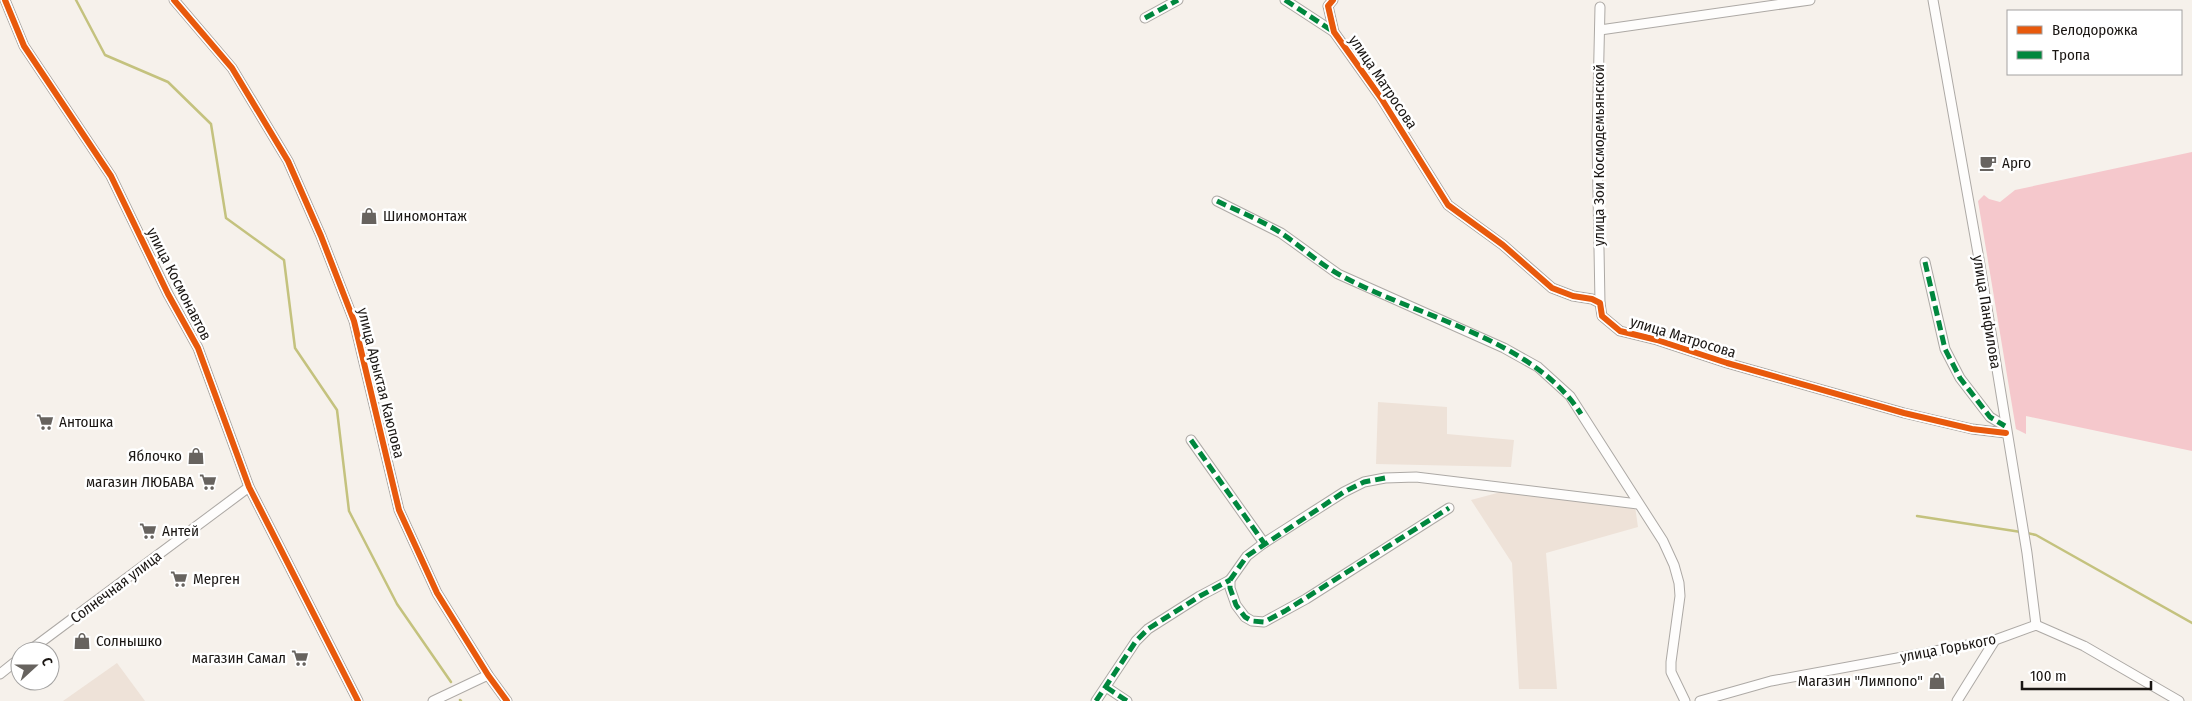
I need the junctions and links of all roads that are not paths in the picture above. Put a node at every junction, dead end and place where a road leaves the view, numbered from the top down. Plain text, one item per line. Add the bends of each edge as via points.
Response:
1 (5, 0) edge
2 (174, 0) edge
3 (1178, 0) edge
4 (1285, 0) edge
5 (1333, 0) edge
6 (1810, 0) edge
7 (1933, 0) edge
8 (1600, 7) dead end
9 (1145, 18) dead end
10 (1600, 30) junction
11 (1334, 32) junction
12 (1216, 201) dead end
13 (1925, 262) dead end
14 (1600, 303) junction
15 (2006, 429) junction
16 (1191, 440) dead end
17 (249, 487) junction
18 (1638, 504) junction
19 (1449, 508) dead end
20 (1264, 543) junction
21 (1230, 580) junction
22 (2036, 625) junction
23 (1995, 640) junction
24 (42, 641) edge
25 (10, 666) edge
26 (0, 674) edge
27 (488, 675) junction
28 (1106, 687) junction
29 (358, 701) edge
30 (433, 701) edge
31 (507, 701) edge
32 (1096, 701) edge
33 (1127, 701) edge
34 (1685, 701) edge
35 (1700, 701) edge
36 (1957, 701) edge
37 (2179, 701) edge

1 - 17 street, улица Космонавтов via 24,46 111,176 198,348
2 - 27 street, улица Арыктая Каюпова via 232,68 288,161 354,321 399,510 437,592
3 - 9 street
4 - 11 street
5 - 11 street via 1328,6
6 - 10 street
7 - 15 street, улица Панфилова
8 - 10 street, улица Зои Космодемьянской
10 - 14 street, улица Зои Космодемьянской via 1597,140
11 - 14 street, улица Матросова via 1381,98 1448,205 1552,288
12 - 18 street via 1281,233 1338,274 1504,348 1538,367 1570,396
13 - 15 street via 1945,349 1960,378 1990,417
14 - 15 street, улица Матросова via 1602,316 1620,331 1904,413 1972,429
15 - 22 street, улица Панфилова
16 - 20 street
17 - 24 street, Солнечная улица
17 - 29 street, улица Космонавтов
18 - 20 street via 1416,477 1386,478 1364,482 1344,492
18 - 34 street via 1663,541 1679,583 1670,662 1671,672
19 - 21 street via 1264,622 1245,617 1236,605
20 - 21 street via 1247,556
21 - 28 street via 1148,629 1136,641
22 - 23 street, улица Горького
22 - 37 street via 2084,646
23 - 35 street, улица Горького via 1771,681
23 - 36 street
25 - 26 street
27 - 30 street
27 - 31 street, улица Арыктая Каюпова
28 - 32 street
28 - 33 street

